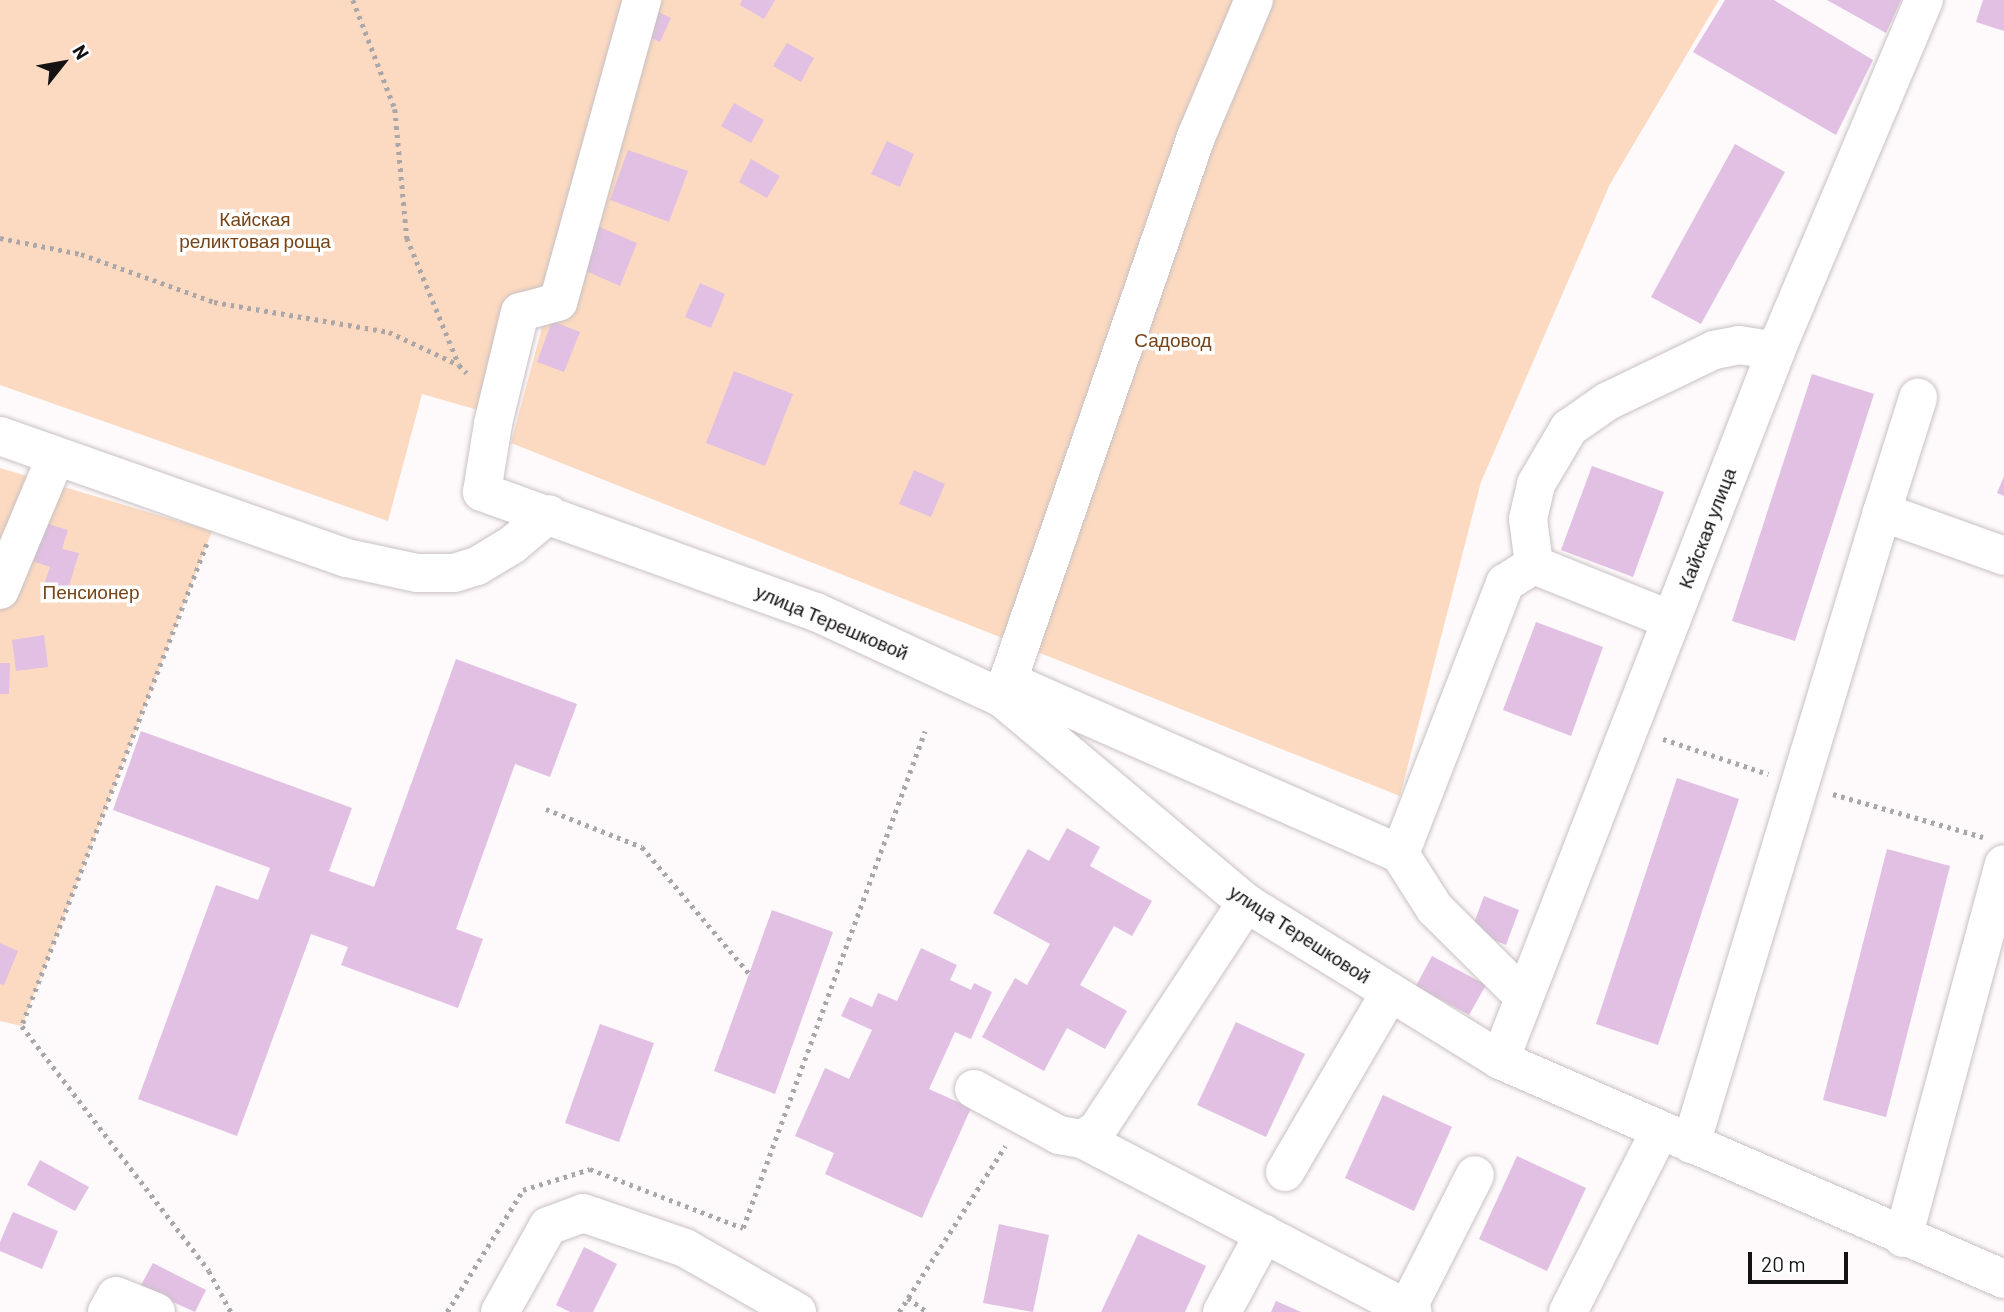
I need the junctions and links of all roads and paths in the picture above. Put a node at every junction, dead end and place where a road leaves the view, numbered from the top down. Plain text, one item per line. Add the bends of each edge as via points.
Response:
1 (353, 0) edge
2 (642, 0) edge
3 (1254, 0) edge
4 (1924, 0) edge
5 (0, 238) edge
6 (1776, 351) junction
7 (459, 365) junction
8 (1918, 398) dead end
9 (498, 404) junction
10 (0, 436) edge
11 (56, 456) junction
12 (1882, 512) junction
13 (549, 514) junction
14 (212, 531) dead end
15 (2004, 556) edge
16 (1534, 565) junction
17 (0, 590) edge
18 (1671, 620) junction
19 (1005, 689) junction
20 (925, 731) dead end
21 (546, 809) dead end
22 (1400, 854) junction
23 (2004, 864) edge
24 (1246, 902) junction
25 (750, 973) dead end
26 (1390, 992) junction
27 (1524, 997) junction
28 (1500, 1060) junction
29 (974, 1089) dead end
30 (1024, 1116) junction
31 (1675, 1138) junction
32 (1082, 1139) junction
33 (1285, 1172) dead end
34 (1475, 1175) dead end
35 (1264, 1234) junction
36 (1903, 1238) junction
37 (2004, 1279) edge
38 (908, 1298) junction
39 (111, 1304) edge
40 (1394, 1307) edge
41 (156, 1312) edge
42 (231, 1312) edge
43 (447, 1312) edge
44 (500, 1312) edge
45 (797, 1312) edge
46 (899, 1312) edge
47 (927, 1312) edge
48 (1222, 1312) edge
49 (1568, 1312) edge

1 - 7 path via 395,109 407,238
2 - 9 street via 558,302 520,312
3 - 19 street via 1196,137
4 - 6 street, Кайская улица
5 - 7 path via 81,254 214,302 389,332
6 - 16 street via 1739,345 1714,350 1608,401 1569,428 1536,484 1528,519
6 - 18 street, Кайская улица
7 - 9 path
8 - 12 street
9 - 13 street, улица Терешковой via 482,492
10 - 11 street
11 - 13 street via 347,558 417,573 454,573 477,566
11 - 17 street
12 - 15 street
12 - 31 street
13 - 19 street, улица Терешковой via 816,611
14 - 42 path via 22,1026 209,1272
16 - 18 street
16 - 22 street via 1505,583
18 - 27 street, Кайская улица
19 - 22 street
19 - 24 street, улица Терешковой
20 - 43 path via 743,1228 590,1169 523,1190
21 - 25 path via 642,847
22 - 27 street via 1435,909
23 - 36 street
24 - 26 street, улица Терешковой
24 - 32 street via 1097,1130
26 - 28 street, улица Терешковой
26 - 33 street
27 - 28 street, Кайская улица
28 - 31 street, улица Терешковой
29 - 30 street
30 - 32 street via 1059,1135
30 - 38 path
31 - 36 street, улица Терешковой
31 - 49 street
32 - 35 street
34 - 40 street
35 - 40 street
35 - 48 street
36 - 37 street, улица Терешковой
38 - 46 path
38 - 47 path
39 - 41 street
44 - 45 street via 548,1226 583,1213 685,1248

